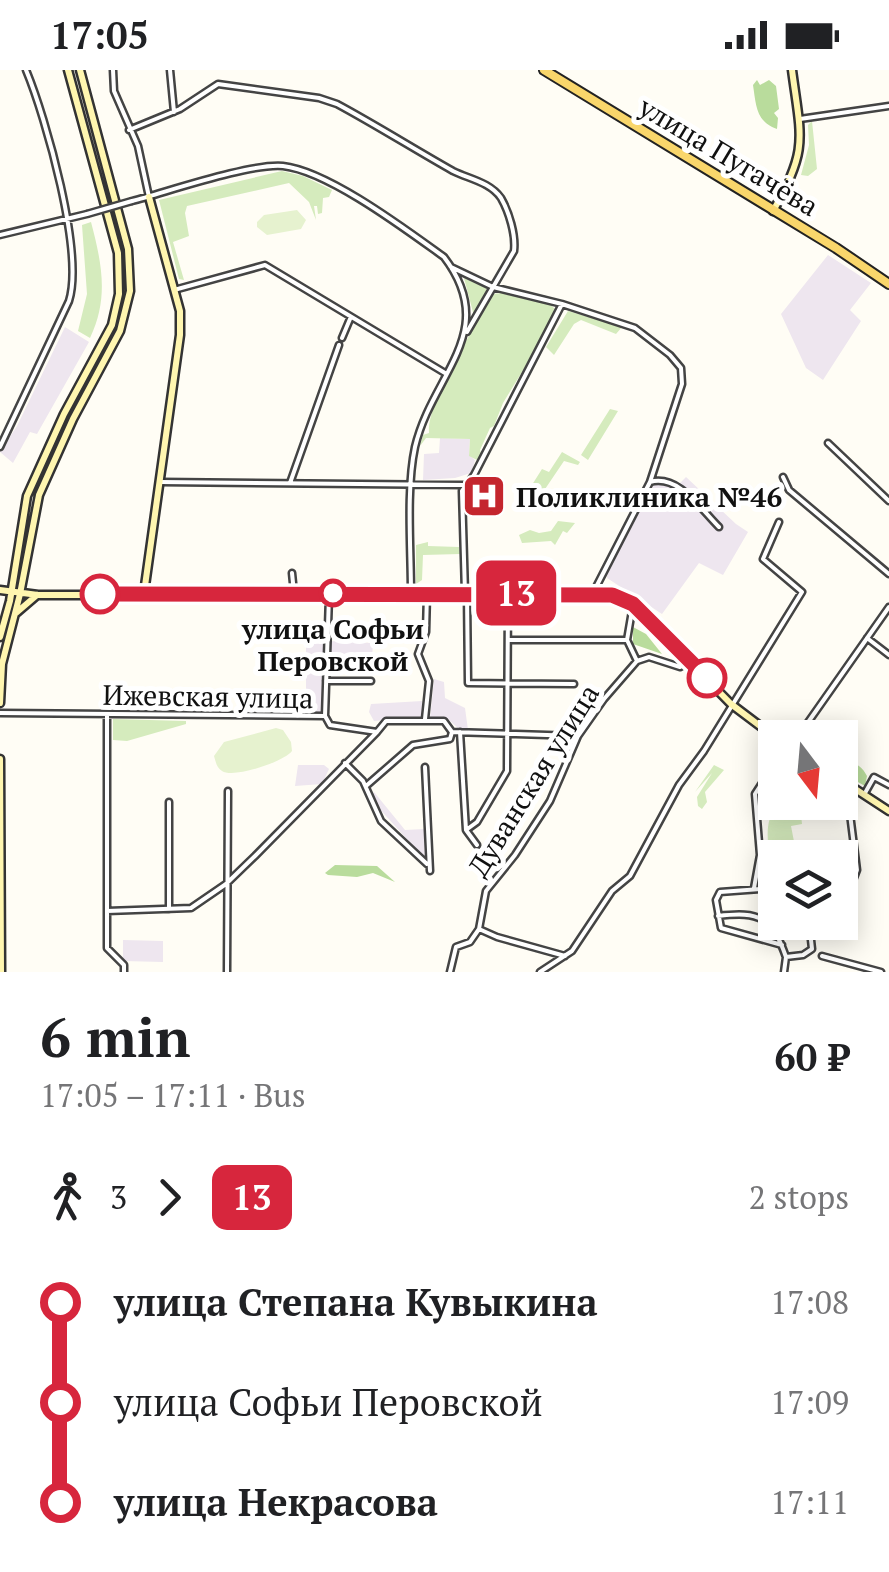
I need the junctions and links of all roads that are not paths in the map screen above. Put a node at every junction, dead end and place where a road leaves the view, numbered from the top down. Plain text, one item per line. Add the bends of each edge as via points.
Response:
1 (26, 70) edge
2 (68, 70) edge
3 (80, 70) edge
4 (113, 70) edge
5 (170, 70) edge
6 (544, 70) edge
7 (792, 70) edge
8 (889, 106) edge
9 (174, 112) junction
10 (798, 119) junction
11 (129, 130) junction
12 (149, 197) junction
13 (773, 211) junction
14 (67, 219) junction
15 (0, 235) edge
16 (451, 267) junction
17 (889, 284) edge
18 (493, 287) junction
19 (174, 290) junction
20 (562, 304) junction
21 (350, 317) junction
22 (467, 332) junction
23 (342, 338) dead end
24 (340, 345) dead end
25 (445, 373) junction
26 (828, 444) dead end
27 (0, 447) edge
28 (783, 476) dead end
29 (160, 482) junction
30 (650, 482) junction
31 (290, 483) junction
32 (411, 484) junction
33 (464, 485) junction
34 (889, 500) edge
35 (779, 522) dead end
36 (719, 527) dead end
37 (292, 574) dead end
38 (889, 574) edge
39 (0, 590) edge
40 (16, 593) junction
41 (411, 593) junction
42 (428, 593) junction
43 (466, 593) junction
44 (508, 593) junction
45 (593, 593) junction
46 (38, 594) junction
47 (144, 594) junction
48 (294, 594) junction
49 (328, 594) junction
50 (633, 604) junction
51 (889, 608) edge
52 (15, 614) junction
53 (0, 637) edge
54 (868, 638) junction
55 (509, 640) junction
56 (627, 640) junction
57 (889, 655) edge
58 (637, 661) junction
59 (691, 661) junction
60 (325, 681) junction
61 (371, 681) dead end
62 (509, 684) junction
63 (574, 684) dead end
64 (0, 703) edge
65 (731, 704) junction
66 (0, 714) edge
67 (107, 716) junction
68 (325, 716) junction
69 (425, 720) junction
70 (810, 720) edge
71 (758, 724) edge
72 (377, 732) junction
73 (452, 732) junction
74 (460, 732) junction
75 (509, 733) junction
76 (578, 736) junction
77 (0, 758) edge
78 (345, 763) junction
79 (425, 767) dead end
80 (889, 785) edge
81 (366, 786) junction
82 (758, 788) edge
83 (228, 791) dead end
84 (858, 791) edge
85 (864, 795) junction
86 (169, 802) dead end
87 (889, 811) edge
88 (466, 830) junction
89 (476, 845) dead end
90 (226, 884) junction
91 (754, 888) junction
92 (758, 888) edge
93 (169, 909) junction
94 (107, 911) junction
95 (718, 916) junction
96 (479, 928) junction
97 (811, 940) edge
98 (782, 945) junction
99 (565, 956) junction
100 (822, 956) dead end
101 (786, 957) junction
102 (2, 972) edge
103 (124, 972) edge
104 (227, 972) edge
105 (450, 972) edge
106 (540, 972) edge
107 (784, 972) edge
108 (881, 972) edge

1 - 14 street
2 - 40 main road via 118,253 119,294 112,325 35,472 21,523
3 - 40 main road via 128,249 130,290 120,331 39,495
4 - 11 street
5 - 9 street
6 - 13 main road, улица Пугачёва
7 - 10 main road
8 - 10 street
9 - 11 street
9 - 18 street via 225,84 319,98 490,187 501,198 516,241
10 - 13 main road via 798,163
11 - 12 street
12 - 14 street, bridge
12 - 16 street via 280,166 322,178 444,256
12 - 19 main road
13 - 17 main road, улица Пугачёва
14 - 15 street
14 - 27 street via 69,302
16 - 18 street
16 - 22 street via 466,306
18 - 20 street
18 - 22 street
19 - 21 street via 265,265
19 - 29 main road via 180,335
20 - 30 street via 636,328 681,368 677,404
20 - 33 street
21 - 23 street
21 - 25 street
22 - 25 street
24 - 31 street
25 - 32 street via 422,424
26 - 34 street
28 - 38 street via 789,490
29 - 31 street
29 - 47 main road
30 - 36 street via 674,482
30 - 45 street
31 - 32 street
32 - 33 street
32 - 41 street
33 - 43 street
35 - 65 street via 762,556 802,592
37 - 48 street
39 - 40 main road
40 - 46 main road
40 - 52 main road
40 - 53 main road
41 - 42 main road
41 - 49 main road
42 - 43 main road
42 - 69 street via 418,654 428,681
43 - 44 main road
43 - 62 street via 468,683
44 - 45 main road
44 - 55 street
45 - 50 main road
46 - 47 main road
46 - 52 main road
47 - 48 main road
48 - 49 main road
49 - 60 street
50 - 56 street
50 - 59 main road
51 - 54 street
52 - 64 main road
54 - 57 street
54 - 70 street
55 - 56 street
55 - 62 street
56 - 58 street
58 - 59 street via 680,667
58 - 76 street, Дуванская улица
59 - 65 main road
60 - 61 street
60 - 68 street
62 - 63 street
62 - 75 street
65 - 71 main road
65 - 99 street via 630,876
66 - 67 street, Ижевская улица
67 - 68 street, Ижевская улица
67 - 94 street
68 - 72 street, Ижевская улица via 330,726
69 - 72 street, Ижевская улица via 386,721
69 - 73 street via 444,721
72 - 78 street
73 - 74 street
73 - 81 street via 444,741 412,745
74 - 75 street
74 - 88 street
75 - 76 street
75 - 88 street via 507,772
76 - 96 street, Дуванская улица via 550,801 486,891
77 - 102 main road
78 - 81 street
78 - 90 street
79 - 81 street via 428,868 381,821
80 - 85 street via 874,777
82 - 91 street
83 - 90 street
84 - 85 main road
85 - 87 main road
86 - 93 street
88 - 89 street
90 - 93 street via 192,908
90 - 104 street
91 - 92 street
91 - 95 street via 717,894
93 - 94 street
94 - 103 street via 107,948
95 - 98 street via 721,928
95 - 98 street via 762,917
96 - 99 street
96 - 105 street, Дуванская улица via 470,942 456,946
97 - 101 street via 812,949
98 - 101 street
99 - 106 street
100 - 108 street
101 - 107 street

